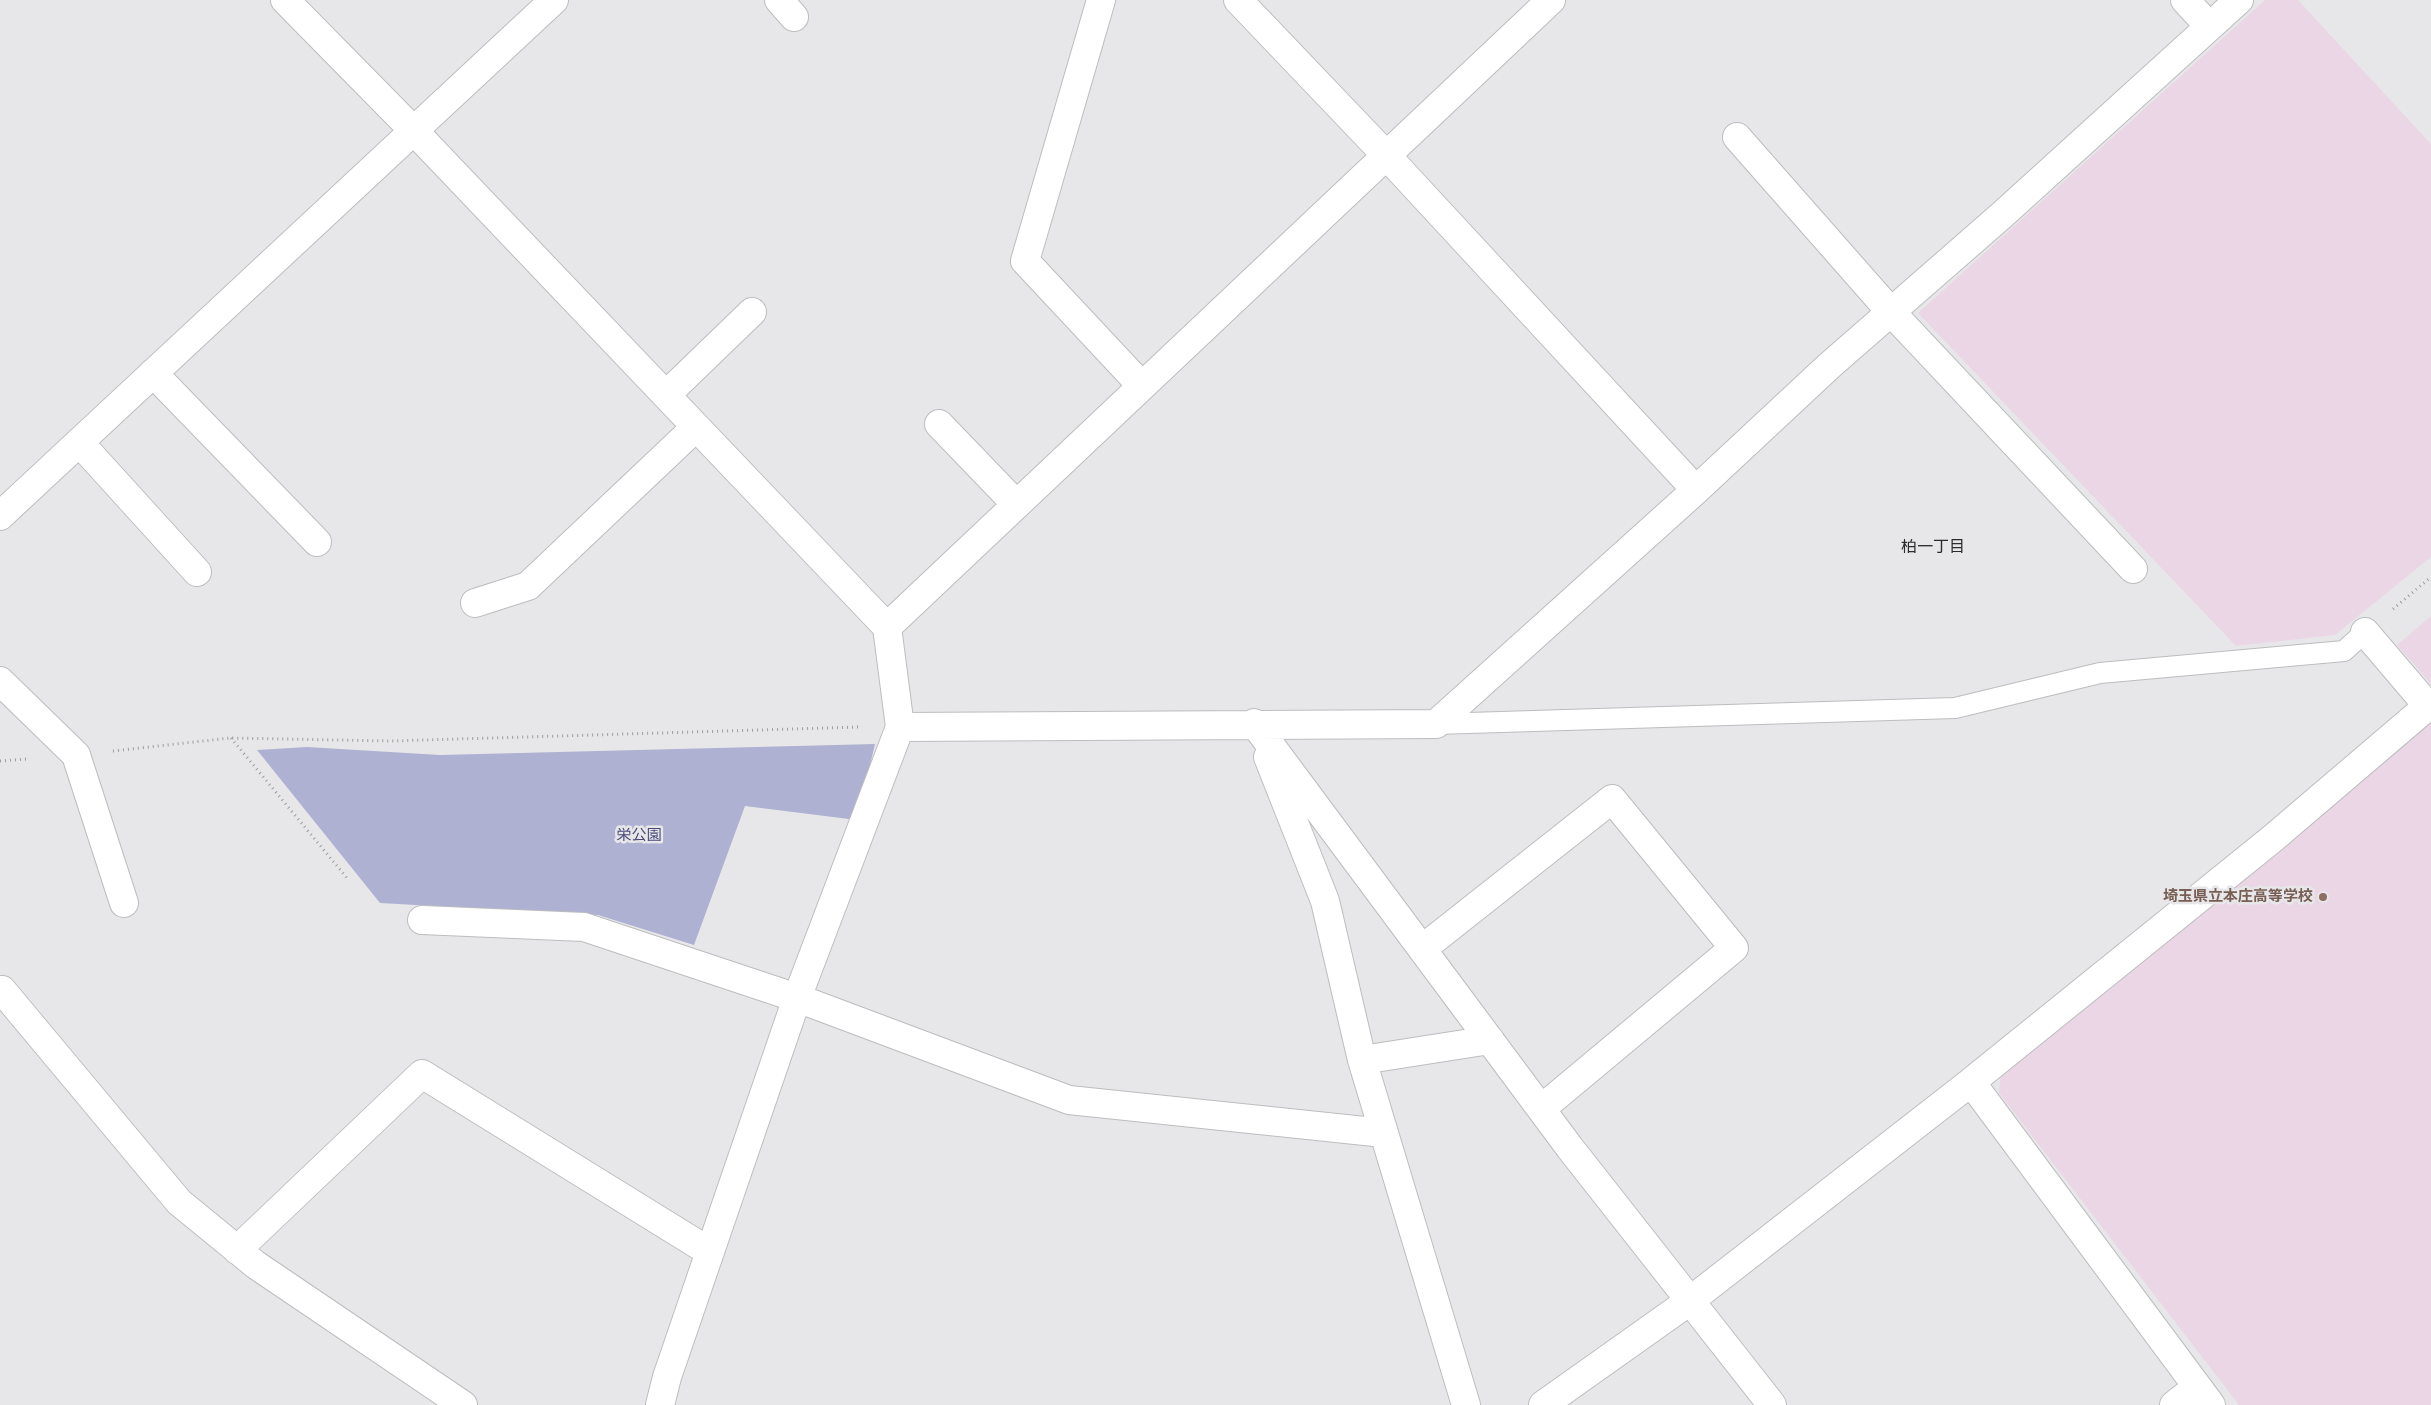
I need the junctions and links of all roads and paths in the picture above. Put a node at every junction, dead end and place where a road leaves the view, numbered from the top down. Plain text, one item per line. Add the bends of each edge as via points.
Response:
1 (285, 0) edge
2 (554, 0) edge
3 (1101, 0) edge
4 (1238, 0) edge
5 (1551, 0) edge
6 (2185, 0) edge
7 (2239, 0) edge
8 (2209, 26) junction
9 (414, 131) junction
10 (1737, 137) dead end
11 (1385, 154) junction
12 (752, 312) dead end
13 (1891, 312) junction
14 (153, 373) junction
15 (1141, 386) junction
16 (666, 395) junction
17 (939, 424) dead end
18 (696, 427) junction
19 (79, 442) junction
20 (1696, 490) junction
21 (1016, 504) junction
22 (0, 516) edge
23 (317, 542) dead end
24 (2133, 569) dead end
25 (197, 572) dead end
26 (2431, 577) edge
27 (476, 603) dead end
28 (887, 627) junction
29 (2365, 632) junction
30 (0, 681) edge
31 (1254, 723) junction
32 (1436, 724) junction
33 (900, 727) junction
34 (230, 738) junction
35 (76, 755) junction
36 (0, 761) edge
37 (347, 878) dead end
38 (124, 903) dead end
39 (422, 920) dead end
40 (1422, 949) junction
41 (2, 990) dead end
42 (797, 998) junction
43 (1490, 1040) junction
44 (1362, 1060) junction
45 (1971, 1082) junction
46 (1541, 1109) junction
47 (1384, 1133) junction
48 (237, 1250) junction
49 (710, 1252) junction
50 (1691, 1300) junction
51 (2204, 1396) edge
52 (463, 1405) edge
53 (660, 1405) edge
54 (1466, 1405) edge
55 (1543, 1405) edge
56 (1772, 1405) edge
57 (2174, 1405) edge

1 - 9 street
2 - 9 street
3 - 15 street via 1026,260
4 - 11 street
5 - 11 street
6 - 8 street
7 - 8 street
8 - 13 street via 2002,216
9 - 14 street
9 - 16 street
10 - 13 street
11 - 15 street
11 - 20 street
12 - 16 street
13 - 20 street
13 - 24 street
14 - 19 street
14 - 23 street
15 - 21 street
16 - 18 street
17 - 21 street
18 - 27 street via 528,586
18 - 28 street
19 - 22 street
19 - 25 street
20 - 32 street
21 - 28 street
26 - 29 path
28 - 33 street
29 - 32 lane via 2344,650 2100,673 1955,708
29 - 45 street via 2428,706 2272,839
30 - 35 street
31 - 32 street
31 - 33 street
31 - 40 street
31 - 44 street via 1325,901
33 - 34 path via 391,741
33 - 42 street
34 - 35 path
34 - 37 path
35 - 36 path
35 - 38 street
39 - 42 street via 584,927
40 - 43 street
40 - 46 street via 1612,799 1734,948
41 - 48 street via 179,1202
42 - 47 street via 1069,1100
42 - 49 street
43 - 44 street
43 - 46 street
44 - 47 street
45 - 50 street
45 - 51 street
46 - 50 street
47 - 54 street
48 - 49 street via 422,1074
48 - 52 street
49 - 53 street
50 - 55 street
50 - 56 street
51 - 57 street

